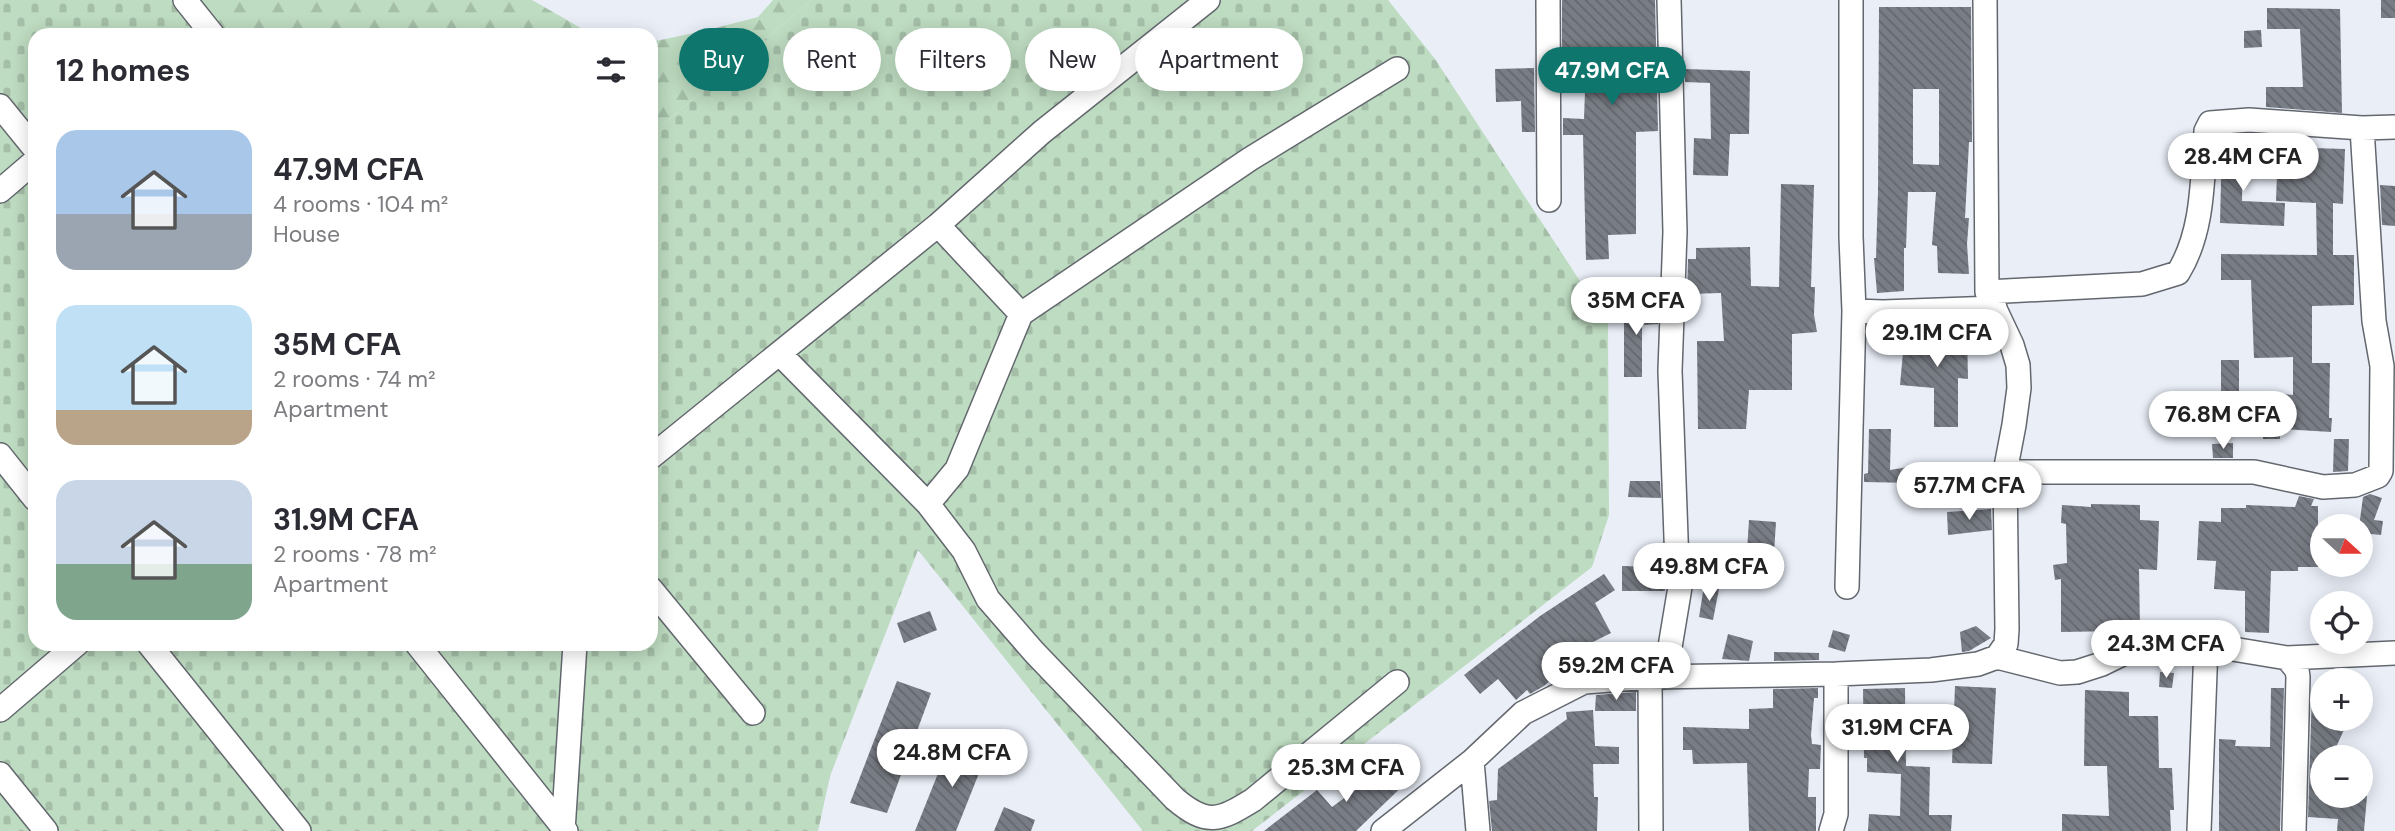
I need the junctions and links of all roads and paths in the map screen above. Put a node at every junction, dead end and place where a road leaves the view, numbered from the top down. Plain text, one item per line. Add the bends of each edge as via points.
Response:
1 (185, 0) edge
2 (1208, 0) edge
3 (1548, 0) edge
4 (1669, 0) edge
5 (1851, 0) edge
6 (1985, 0) edge
7 (201, 28) edge
8 (1397, 69) dead end
9 (0, 106) edge
10 (2395, 127) edge
11 (2362, 128) junction
12 (28, 140) edge
13 (28, 167) edge
14 (0, 191) edge
15 (1549, 200) dead end
16 (938, 225) junction
17 (1991, 300) junction
18 (1854, 311) junction
19 (1021, 314) junction
20 (780, 354) junction
21 (658, 451) edge
22 (0, 455) edge
23 (2005, 472) junction
24 (28, 490) edge
25 (928, 504) junction
26 (1847, 587) dead end
27 (658, 598) edge
28 (2206, 646) junction
29 (69, 651) edge
30 (155, 651) edge
31 (423, 651) edge
32 (575, 651) edge
33 (2395, 653) edge
34 (1997, 657) junction
35 (2287, 658) junction
36 (1836, 674) junction
37 (1658, 677) junction
38 (1396, 682) dead end
39 (0, 710) edge
40 (753, 713) dead end
41 (1472, 761) junction
42 (0, 774) edge
43 (564, 830) edge
44 (46, 831) edge
45 (299, 831) edge
46 (1383, 831) edge
47 (1478, 831) edge
48 (1651, 831) edge
49 (1831, 831) edge
50 (2199, 831) edge
51 (2294, 831) edge

1 - 7 street
2 - 16 street via 1042,132
3 - 15 street
4 - 37 street via 1675,232 1670,371 1680,587
5 - 18 street
6 - 17 street
8 - 19 street via 1250,159
9 - 12 street
10 - 11 street
11 - 17 street via 2210,123 2196,234 2178,273 2142,284
11 - 23 street via 2374,321 2382,366 2378,476 2355,485 2323,487 2254,472
13 - 14 street
16 - 19 street
16 - 20 street
17 - 18 street
17 - 23 street via 2018,365
18 - 26 street
19 - 25 street via 957,469
20 - 21 street
20 - 25 street
22 - 24 street
23 - 34 street via 2007,629 2006,644
25 - 38 street via 964,551 988,599 1192,814 1214,819 1253,800
27 - 40 street
28 - 34 street via 2164,640 2145,643 2102,664 2060,673
28 - 35 street
28 - 50 street
29 - 39 street
30 - 45 street
31 - 43 street
32 - 43 street
33 - 35 street
34 - 36 street via 1942,668
35 - 51 street via 2298,677
36 - 37 street
36 - 49 street via 1836,814
37 - 41 street via 1584,682 1523,713
37 - 48 street
41 - 46 street
41 - 47 street
42 - 44 street

